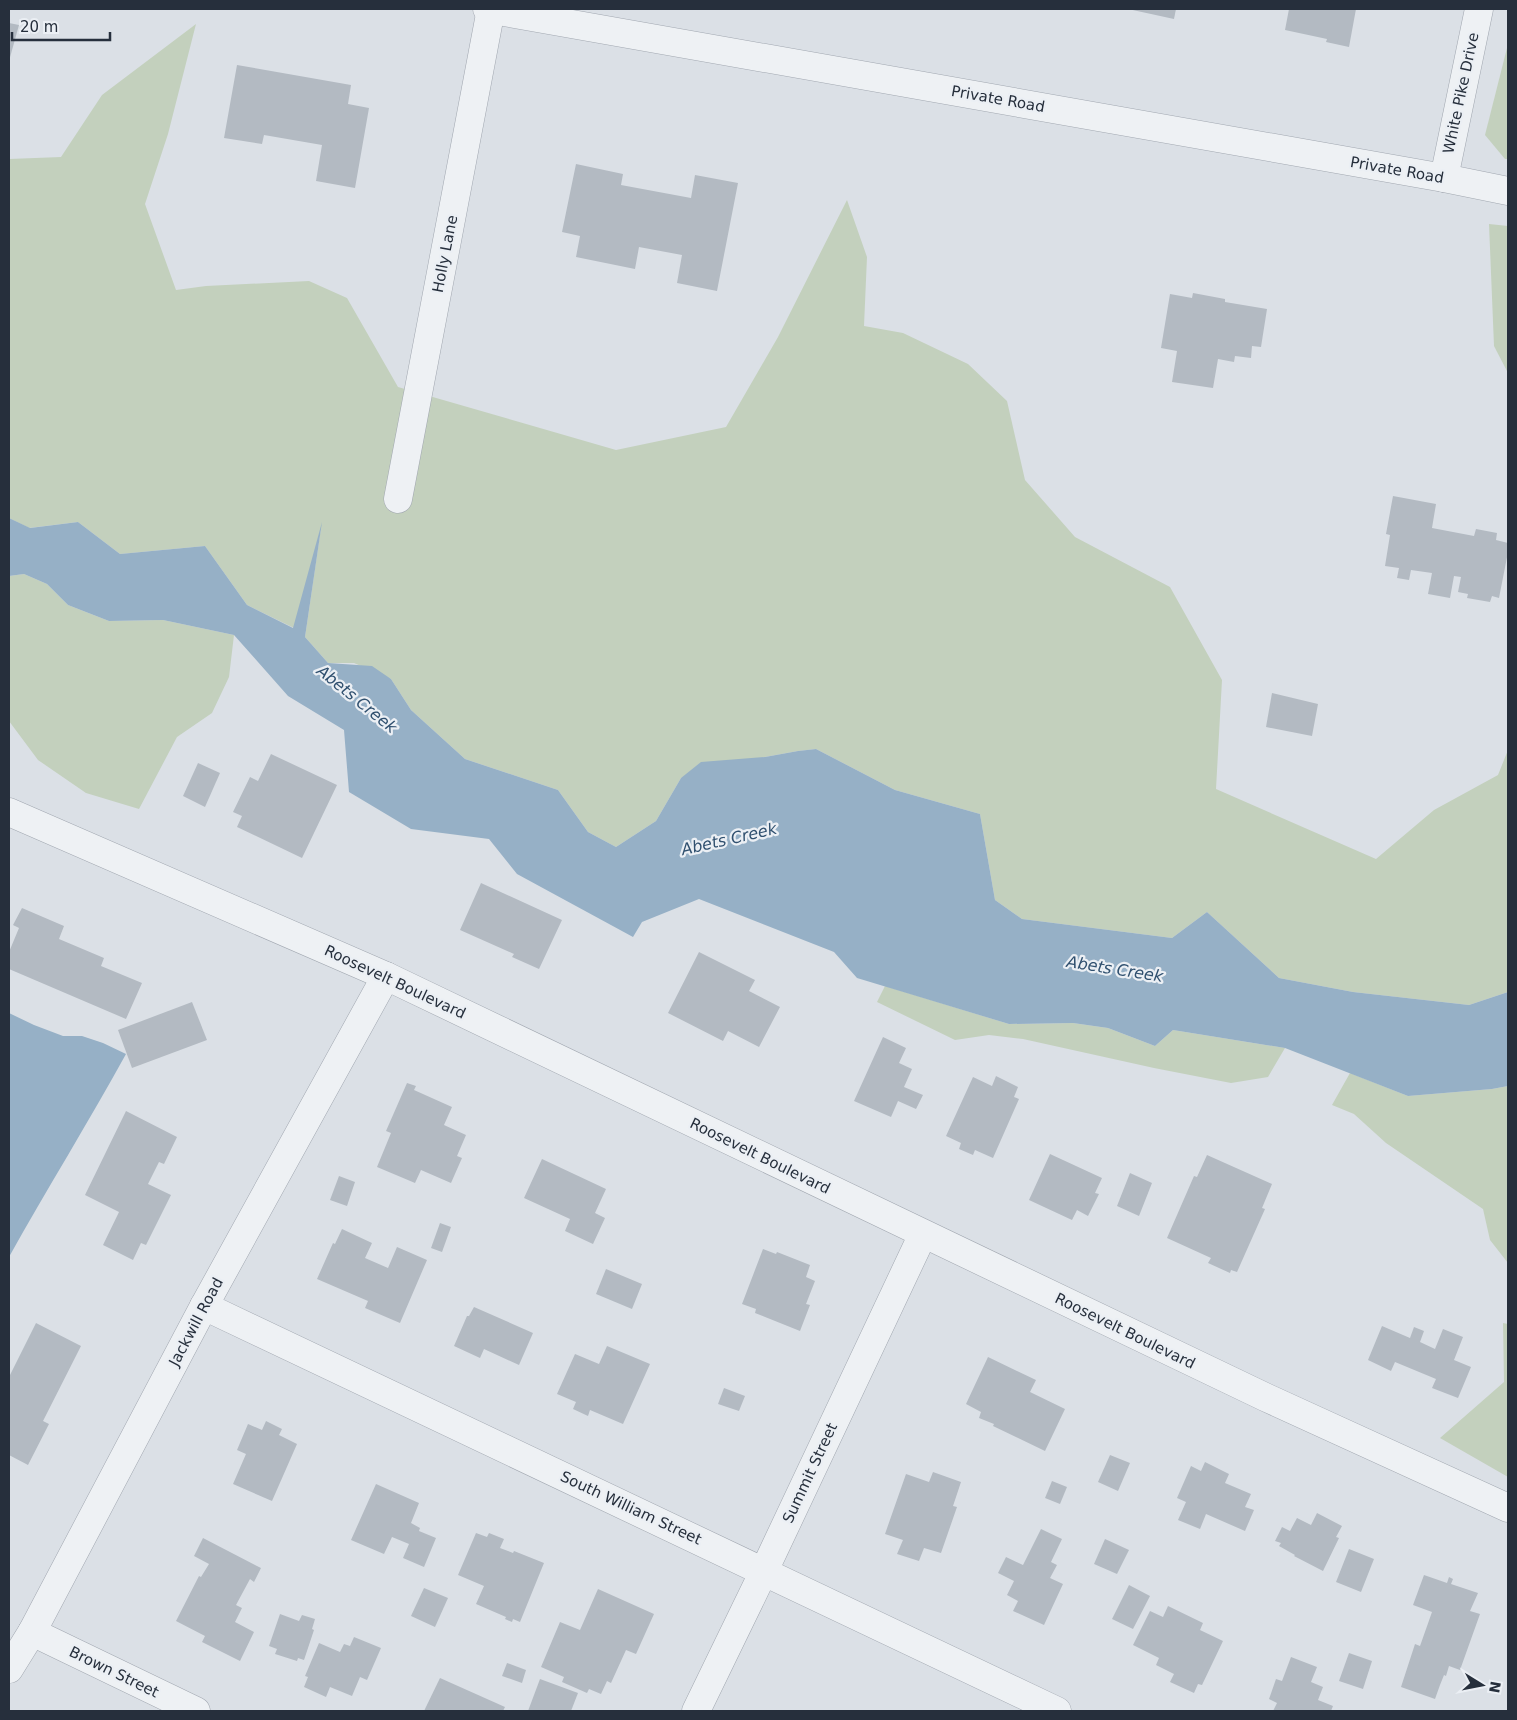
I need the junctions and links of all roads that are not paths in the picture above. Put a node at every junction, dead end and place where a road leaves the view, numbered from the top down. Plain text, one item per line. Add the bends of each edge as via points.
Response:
1 (489, 9) edge
2 (1479, 9) edge
3 (1444, 178) junction
4 (1508, 191) edge
5 (398, 499) dead end
6 (9, 812) edge
7 (386, 976) junction
8 (923, 1234) junction
9 (204, 1306) junction
10 (1508, 1508) edge
11 (764, 1572) junction
12 (32, 1632) junction
13 (9, 1669) edge
14 (196, 1711) edge
15 (696, 1711) edge
16 (1057, 1711) edge

1 - 3 street, Private Road
1 - 5 street, Holly Lane
2 - 3 street, White Pike Drive
3 - 4 street, Private Road
6 - 7 street, Roosevelt Boulevard
7 - 8 street, Roosevelt Boulevard
7 - 9 street, Jackwill Road
8 - 10 street, Roosevelt Boulevard via 1265,1397
8 - 11 street, Summit Street
9 - 11 street, South William Street
9 - 12 street, Jackwill Road
11 - 15 street, Summit Street
11 - 16 street, South William Street
12 - 13 street, Jackwill Road
12 - 14 street, Brown Street

